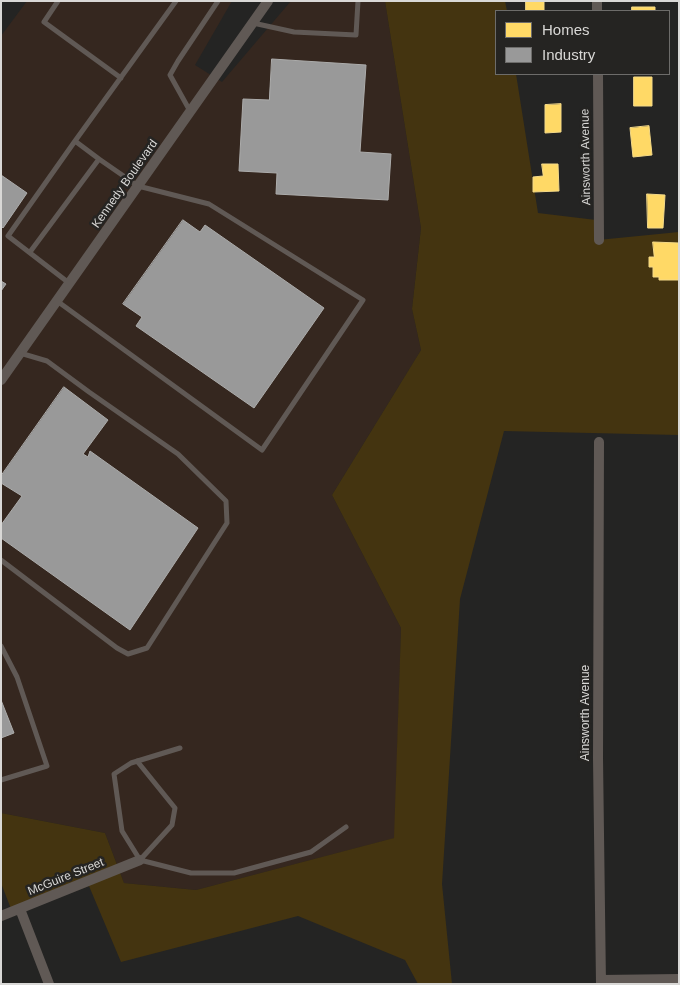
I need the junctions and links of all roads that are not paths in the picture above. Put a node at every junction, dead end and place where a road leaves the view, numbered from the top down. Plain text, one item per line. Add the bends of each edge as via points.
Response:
1 (58, 1) edge
2 (176, 1) edge
3 (218, 1) edge
4 (268, 1) edge
5 (358, 1) edge
6 (253, 23) junction
7 (598, 75) edge
8 (121, 78) junction
9 (191, 112) junction
10 (75, 141) junction
11 (99, 159) junction
12 (138, 186) junction
13 (599, 240) dead end
14 (30, 252) junction
15 (70, 284) junction
16 (57, 301) junction
17 (20, 353) junction
18 (1, 380) edge
19 (599, 442) dead end
20 (1, 560) edge
21 (1, 646) edge
22 (180, 748) dead end
23 (137, 761) junction
24 (1, 780) edge
25 (346, 827) dead end
26 (140, 860) junction
27 (20, 909) junction
28 (1, 916) edge
29 (679, 979) edge
30 (601, 982) edge
31 (49, 984) edge

1 - 8 lane via 44,22
2 - 8 lane
3 - 9 lane via 170,75
4 - 6 street, Kennedy Boulevard
5 - 6 lane via 356,35 294,32
6 - 9 street, Kennedy Boulevard
7 - 13 street, Ainsworth Avenue
8 - 10 lane
9 - 12 street, Kennedy Boulevard
10 - 11 lane
10 - 14 lane via 8,236
11 - 12 lane
11 - 14 lane
12 - 15 street, Kennedy Boulevard
12 - 16 lane via 210,204 363,300 262,450
14 - 15 lane
15 - 16 street, Kennedy Boulevard
16 - 17 street, Kennedy Boulevard
17 - 18 street, Kennedy Boulevard
17 - 20 lane via 47,360 178,454 226,500 227,523 147,648 128,654
19 - 30 street, Ainsworth Avenue
21 - 24 lane via 17,677 47,766
22 - 23 lane
23 - 26 lane via 114,774 122,831
23 - 26 lane via 175,808 172,825
25 - 26 lane via 311,852 234,873 191,872
26 - 27 street, McGuire Street
27 - 28 street, McGuire Street
27 - 31 street
29 - 30 street

